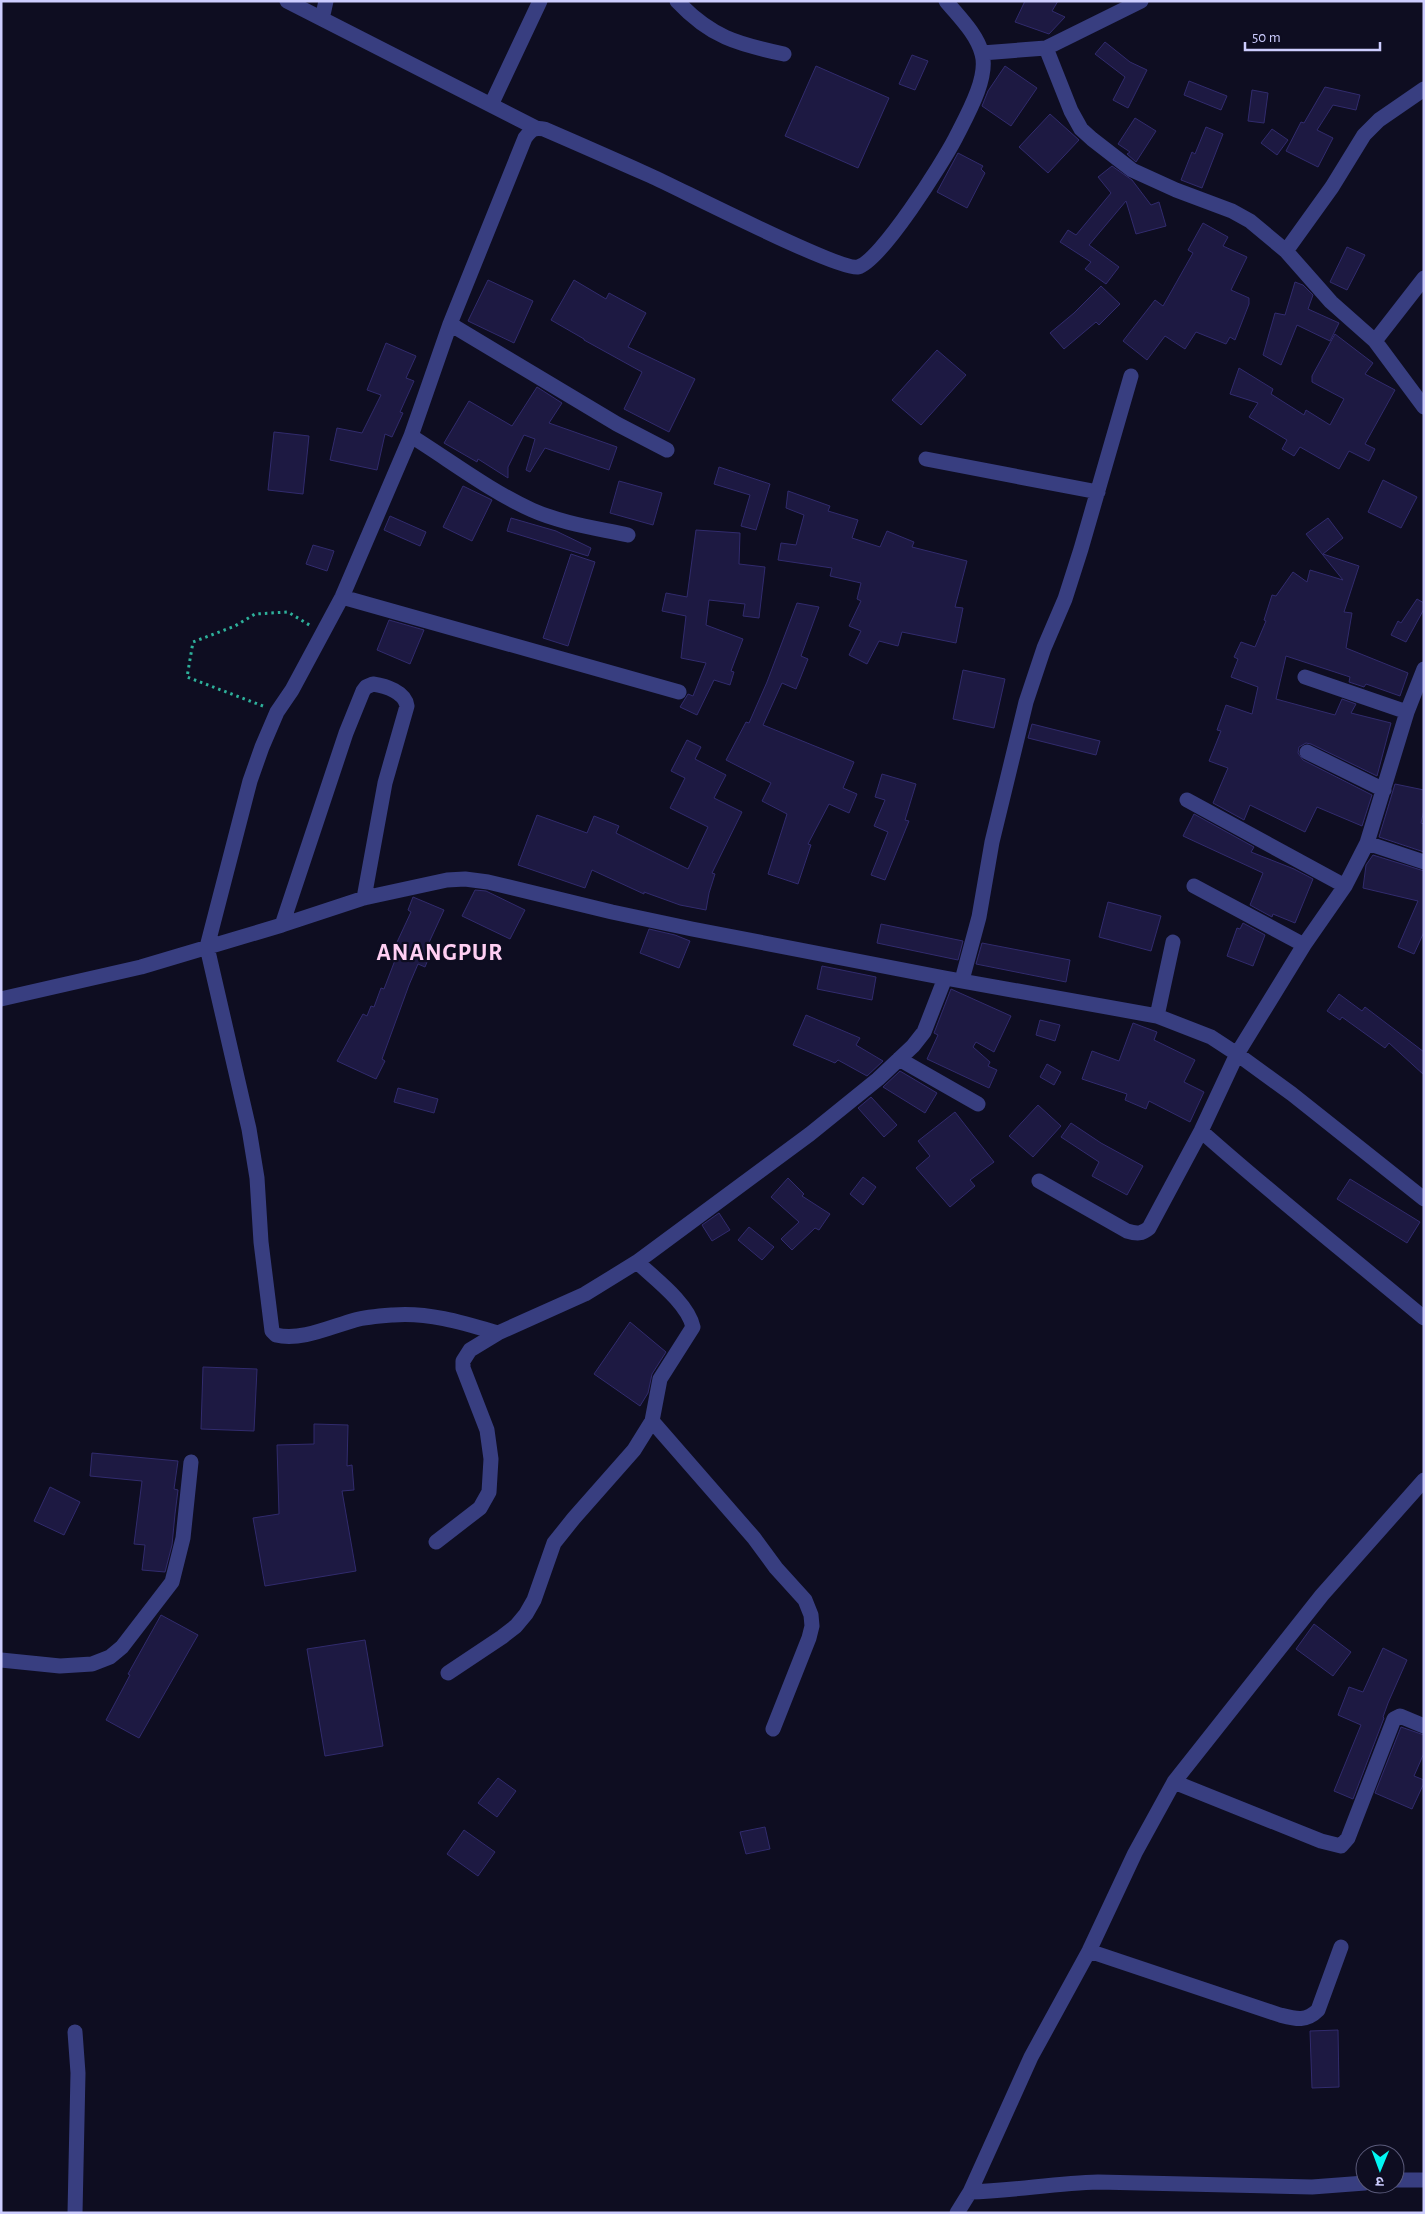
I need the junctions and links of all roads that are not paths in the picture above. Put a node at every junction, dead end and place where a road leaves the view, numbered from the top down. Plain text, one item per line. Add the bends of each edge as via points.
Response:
1 (287, 1) edge
2 (326, 1) edge
3 (540, 1) edge
4 (677, 1) edge
5 (946, 1) edge
6 (1141, 1) edge
7 (322, 19) junction
8 (1046, 48) junction
9 (982, 53) junction
10 (784, 54) dead end
11 (1424, 89) edge
12 (491, 104) junction
13 (536, 128) junction
14 (1286, 251) junction
15 (1424, 278) edge
16 (450, 324) junction
17 (1375, 341) junction
18 (1131, 376) dead end
19 (1424, 407) edge
20 (411, 436) junction
21 (668, 450) dead end
22 (926, 459) dead end
23 (1098, 492) junction
24 (628, 535) dead end
25 (342, 597) junction
26 (1424, 670) edge
27 (1305, 677) dead end
28 (679, 692) dead end
29 (1407, 712) junction
30 (1307, 752) dead end
31 (1384, 790) junction
32 (1187, 800) dead end
33 (1367, 843) junction
34 (1424, 862) edge
35 (1194, 886) dead end
36 (1345, 886) junction
37 (364, 898) junction
38 (282, 925) junction
39 (1173, 942) dead end
40 (1304, 945) junction
41 (207, 947) junction
42 (945, 978) junction
43 (962, 980) junction
44 (1, 999) edge
45 (1157, 1016) junction
46 (1237, 1054) junction
47 (899, 1059) junction
48 (978, 1104) dead end
49 (1201, 1132) junction
50 (1039, 1181) dead end
51 (1424, 1199) edge
52 (637, 1262) junction
53 (1424, 1318) edge
54 (498, 1333) junction
55 (652, 1421) junction
56 (191, 1462) dead end
57 (1424, 1480) edge
58 (1406, 1501) junction
59 (1424, 1501) edge
60 (436, 1542) dead end
61 (1, 1660) edge
62 (448, 1672) dead end
63 (1424, 1726) edge
64 (773, 1729) dead end
65 (1174, 1782) junction
66 (1341, 1947) dead end
67 (1089, 1951) junction
68 (75, 2032) dead end
69 (1405, 2180) edge
70 (1424, 2180) edge
71 (1355, 2184) edge
72 (970, 2192) junction
73 (75, 2213) edge
74 (958, 2213) edge

1 - 7 street
2 - 7 street
3 - 12 street
4 - 10 street via 725,39
5 - 9 street
6 - 8 street
7 - 12 street
8 - 9 street
8 - 14 street via 1070,111 1092,139 1132,170 1238,214
9 - 13 street via 983,76 947,154 928,186 872,259 856,267 820,255 652,176
11 - 14 street via 1364,134 1332,187
12 - 13 street
13 - 16 street via 525,138
14 - 17 street via 1330,302
15 - 17 street
16 - 20 street
16 - 21 street via 617,424
17 - 19 street
18 - 23 street
20 - 24 street via 533,510
20 - 25 street
22 - 23 street
23 - 43 street via 1065,600 1026,702 992,842 980,917
25 - 28 street
25 - 41 street via 277,712 262,747 250,781
26 - 29 street
27 - 29 street
29 - 31 street
30 - 31 street
31 - 33 street
32 - 36 street
33 - 34 street
33 - 36 street
35 - 40 street
36 - 40 street
37 - 38 street
37 - 38 street via 385,784 407,706 402,695 374,684 363,692 346,733
37 - 42 street via 447,880 488,882 612,912
38 - 41 street
39 - 45 street
40 - 46 street
41 - 44 street via 141,967
41 - 54 street via 250,1129 272,1331 276,1336 291,1336 357,1320 407,1314 450,1320
42 - 43 street
42 - 47 street via 924,1032
43 - 45 street
45 - 46 street via 1211,1037
46 - 49 street
46 - 51 street
47 - 48 street
47 - 52 street via 810,1134
49 - 50 street via 1149,1228 1143,1233 1135,1234 1115,1226
49 - 53 street via 1281,1202
52 - 54 street via 585,1294
52 - 55 street via 688,1313 692,1326 660,1379
54 - 60 street via 470,1350 463,1361 487,1430 491,1458 489,1492 480,1508
55 - 62 street via 634,1450 554,1543 534,1600 516,1626
55 - 64 street via 754,1538 809,1608 812,1626 809,1638
56 - 61 street via 183,1538 172,1582 122,1647 110,1657 92,1664 60,1666
57 - 58 street
58 - 59 street
58 - 65 street via 1322,1595
63 - 65 street via 1400,1716 1394,1719 1348,1838 1340,1846
65 - 67 street via 1135,1853
66 - 67 street via 1318,2010 1312,2016 1299,2019
67 - 72 street via 1019,2081
68 - 73 street via 78,2073
69 - 70 street
71 - 72 street via 1312,2187 1098,2182
72 - 74 street

